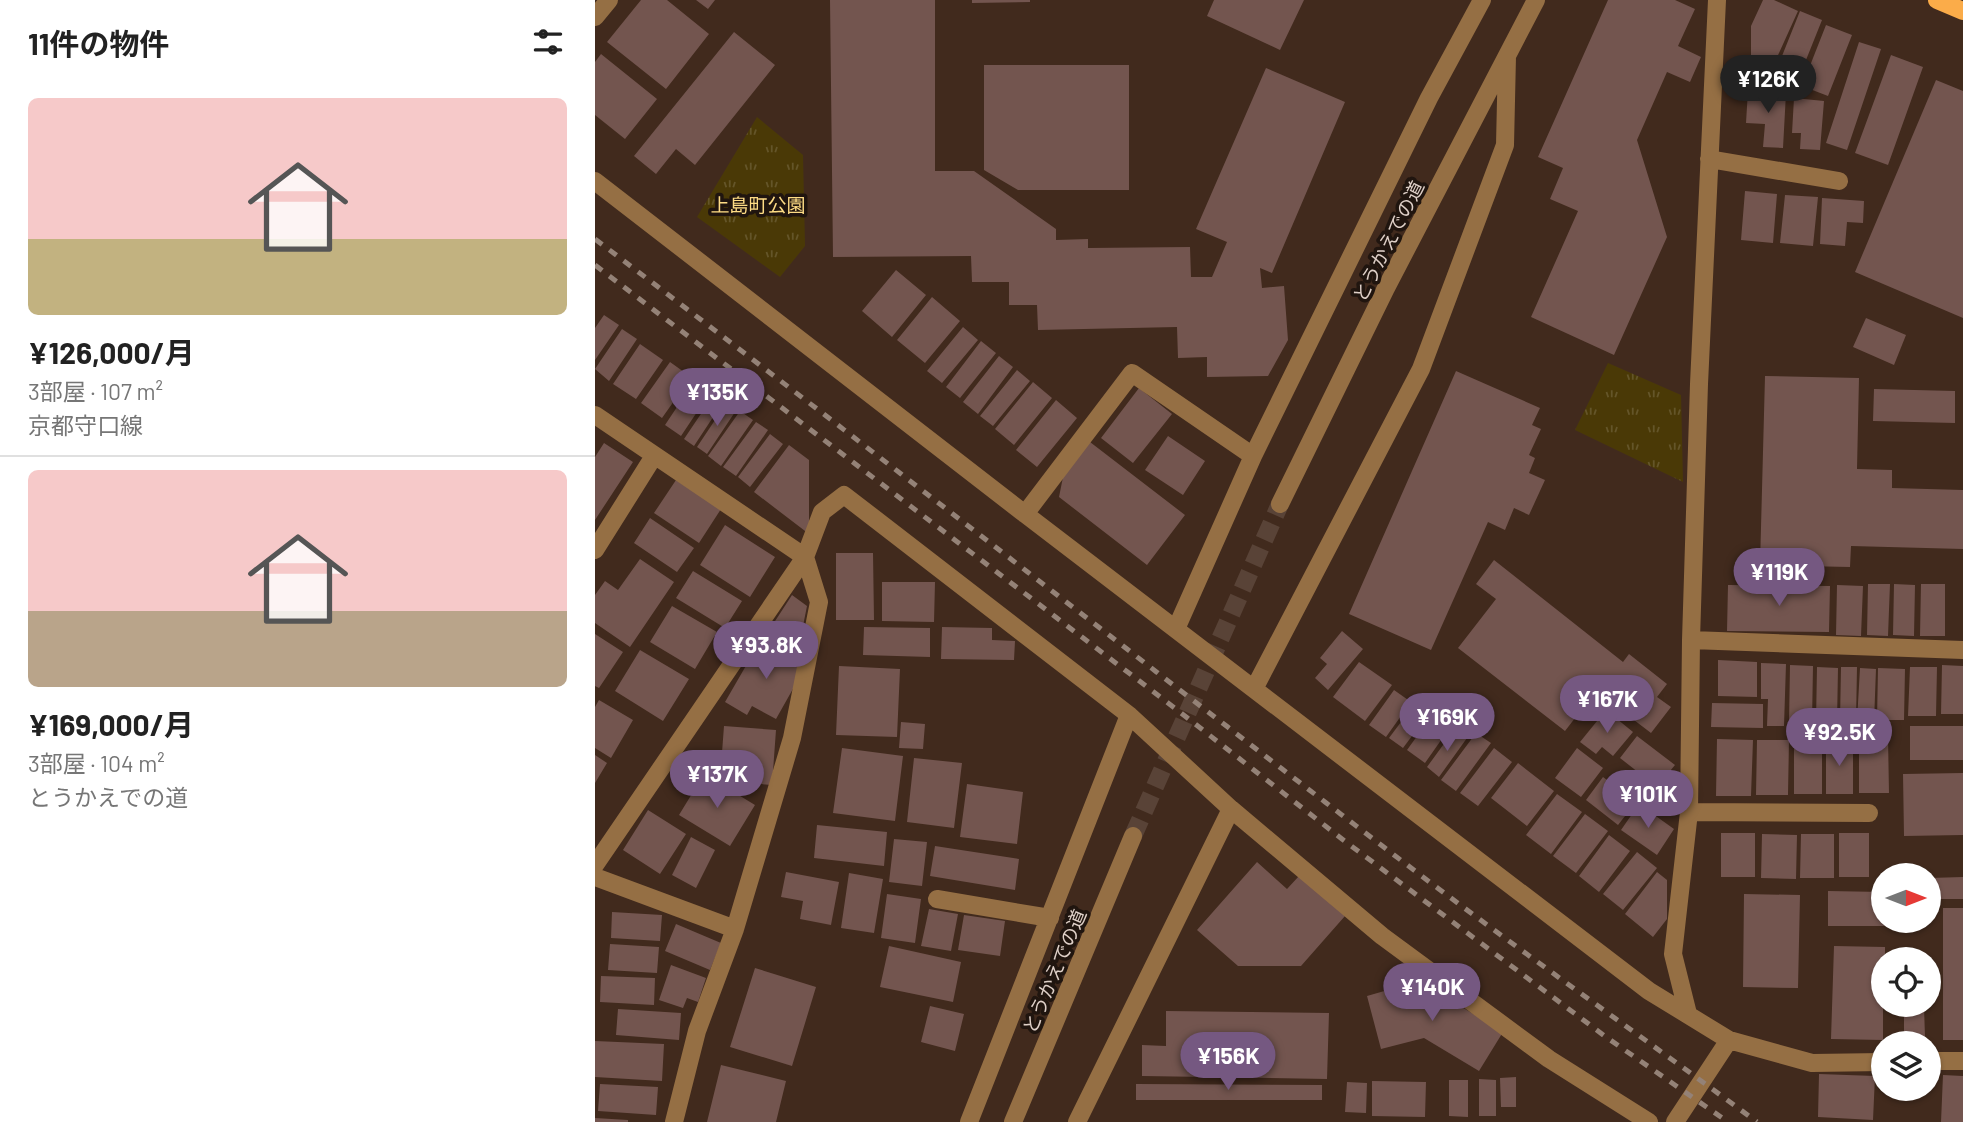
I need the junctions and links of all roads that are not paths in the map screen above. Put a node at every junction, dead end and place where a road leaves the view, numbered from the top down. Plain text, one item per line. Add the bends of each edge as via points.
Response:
1 (608, 0) edge
2 (1482, 0) edge
3 (1536, 0) edge
4 (1717, 0) edge
5 (1937, 0) edge
6 (1963, 11) edge
7 (595, 17) edge
8 (1507, 56) junction
9 (1709, 159) junction
10 (595, 181) edge
11 (1839, 181) dead end
12 (595, 415) edge
13 (654, 456) junction
14 (1254, 456) junction
15 (1280, 504) tunnel mouth
16 (1025, 514) junction
17 (595, 550) edge
18 (805, 557) junction
19 (1176, 629) junction
20 (1691, 640) junction
21 (1963, 650) edge
22 (1254, 689) junction
23 (1129, 715) junction
24 (1231, 809) junction
25 (1689, 812) junction
26 (1869, 813) dead end
27 (1133, 836) tunnel mouth
28 (595, 865) edge
29 (595, 877) edge
30 (937, 899) dead end
31 (1049, 918) junction
32 (735, 929) junction
33 (1688, 1014) junction
34 (1729, 1040) junction
35 (1941, 1061) edge
36 (1963, 1061) edge
37 (1871, 1062) edge
38 (674, 1122) edge
39 (969, 1122) edge
40 (1013, 1122) edge
41 (1077, 1122) edge
42 (1649, 1122) edge
43 (1675, 1122) edge

1 - 7 street
2 - 14 street via 1429,98
3 - 8 street, とうかえでの道
4 - 9 street
5 - 6 main road
8 - 15 street, とうかえでの道
8 - 22 street via 1505,145 1421,369
9 - 11 street
9 - 20 street
10 - 16 street
12 - 13 street
13 - 17 street
13 - 18 street
14 - 16 street via 1132,373
14 - 19 street
16 - 19 street
18 - 23 street via 822,512 844,495
18 - 28 street
18 - 32 street via 819,602 792,738
19 - 22 street
20 - 21 street
20 - 25 street
22 - 33 street via 1649,991
23 - 24 street
23 - 31 street
24 - 41 street
24 - 42 street via 1382,936 1549,1059
25 - 26 street
25 - 33 street via 1673,954
27 - 40 street, とうかえでの道
29 - 32 street
30 - 31 street
31 - 39 street
32 - 38 street via 697,1031
33 - 34 street
34 - 37 street via 1812,1063
34 - 43 street
35 - 36 street

